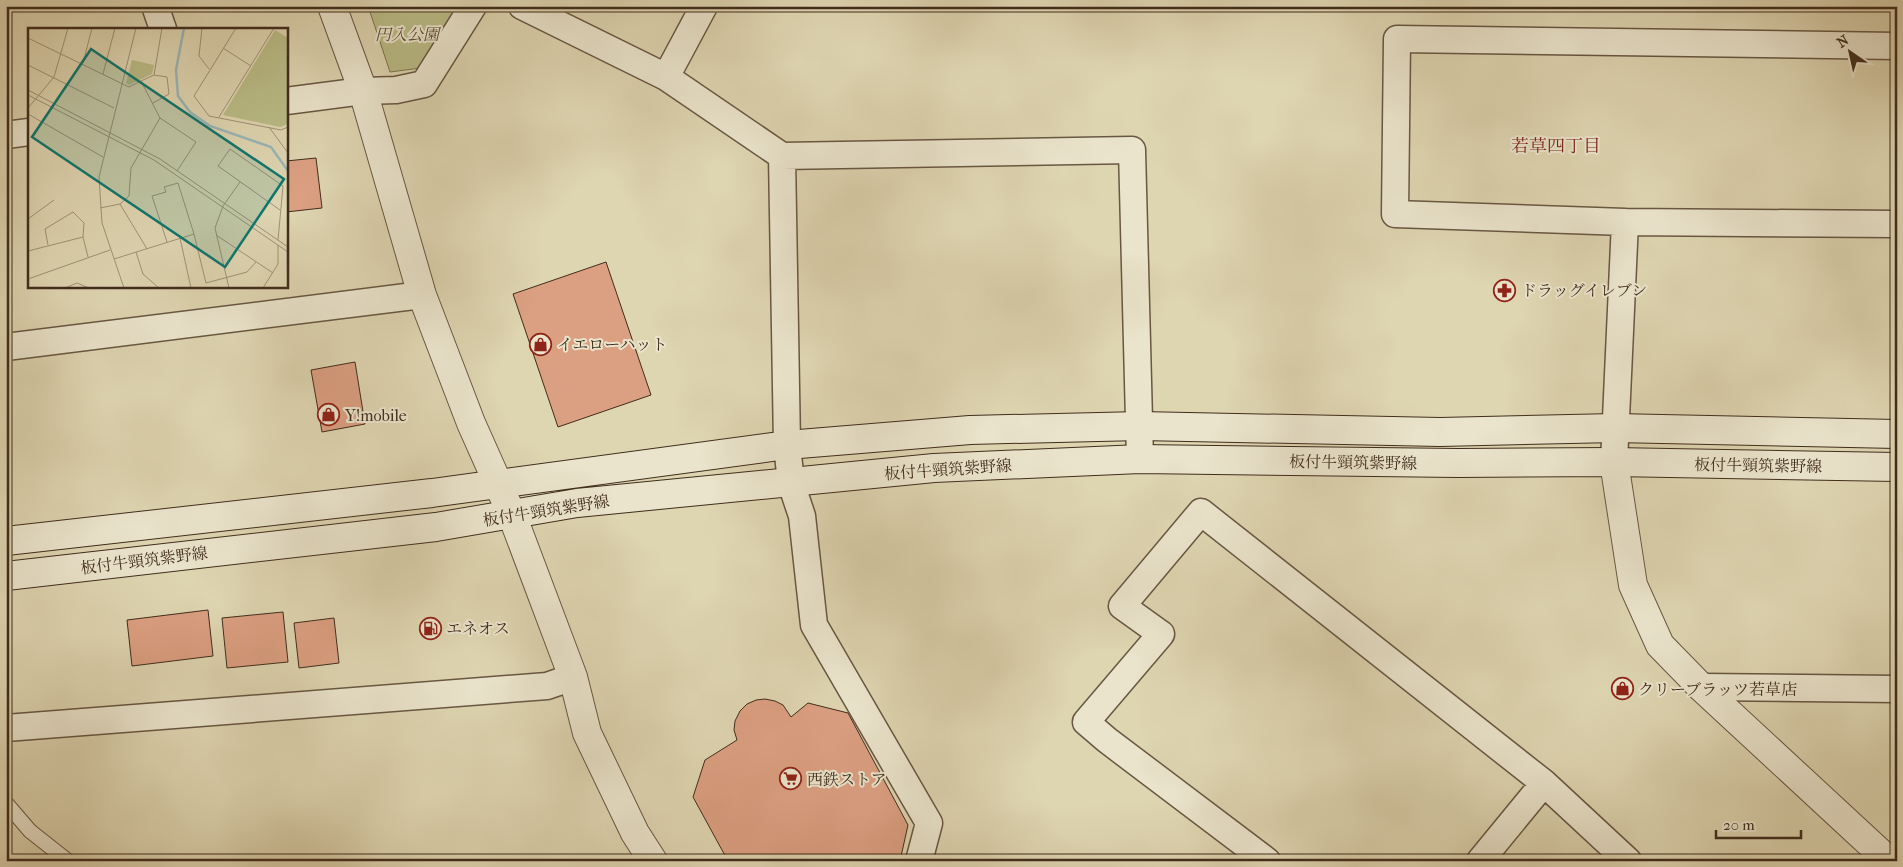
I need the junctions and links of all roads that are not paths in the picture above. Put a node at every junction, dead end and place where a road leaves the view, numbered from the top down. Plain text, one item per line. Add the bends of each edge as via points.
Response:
1 (155, 6) edge
2 (332, 6) edge
3 (473, 6) edge
4 (522, 6) edge
5 (704, 6) edge
6 (163, 28) edge
7 (1897, 46) edge
8 (666, 77) junction
9 (363, 91) junction
10 (288, 101) edge
11 (28, 132) edge
12 (6, 135) edge
13 (782, 156) junction
14 (1625, 222) junction
15 (1897, 224) edge
16 (422, 296) junction
17 (6, 347) edge
18 (1140, 426) junction
19 (1615, 428) junction
20 (1897, 434) edge
21 (786, 445) junction
22 (1140, 459) junction
23 (1614, 462) junction
24 (1897, 467) edge
25 (791, 483) junction
26 (499, 484) junction
27 (512, 515) junction
28 (6, 541) edge
29 (6, 576) edge
30 (573, 678) junction
31 (1701, 687) junction
32 (1897, 688) edge
33 (6, 728) edge
34 (1544, 783) junction
35 (6, 804) edge
36 (68, 861) edge
37 (653, 861) edge
38 (919, 861) edge
39 (1267, 861) edge
40 (1480, 861) edge
41 (1628, 861) edge
42 (1889, 861) edge

1 - 6 street
2 - 9 main road
3 - 9 street via 424,84 396,90
4 - 8 street
5 - 8 street
7 - 14 street via 1397,39 1395,214
8 - 13 street
9 - 10 street
9 - 16 main road
11 - 12 street
13 - 18 street via 1132,150
13 - 21 street
14 - 15 street
14 - 19 street
16 - 17 street
16 - 26 main road via 471,423
18 - 19 main road, 板付牛頸筑紫野線 via 1440,432
18 - 21 main road, 板付牛頸筑紫野線 via 970,430
18 - 22 street
19 - 20 main road, 板付牛頸筑紫野線
19 - 23 street
21 - 25 street
21 - 26 main road, 板付牛頸筑紫野線
22 - 23 main road, 板付牛頸筑紫野線
22 - 25 main road, 板付牛頸筑紫野線 via 934,468
23 - 24 main road, 板付牛頸筑紫野線
23 - 31 main road via 1632,585 1660,645
25 - 27 main road, 板付牛頸筑紫野線 via 577,503
25 - 38 street via 802,516 814,625 930,823
26 - 27 main road
26 - 28 main road, 板付牛頸筑紫野線
27 - 29 main road, 板付牛頸筑紫野線 via 436,527
27 - 30 main road
30 - 33 street via 546,686
30 - 37 main road via 587,733 635,833
31 - 32 street
31 - 42 main road
34 - 39 street via 1201,512 1122,606 1161,634 1086,722
34 - 40 street
34 - 41 street
35 - 36 lane via 30,831

